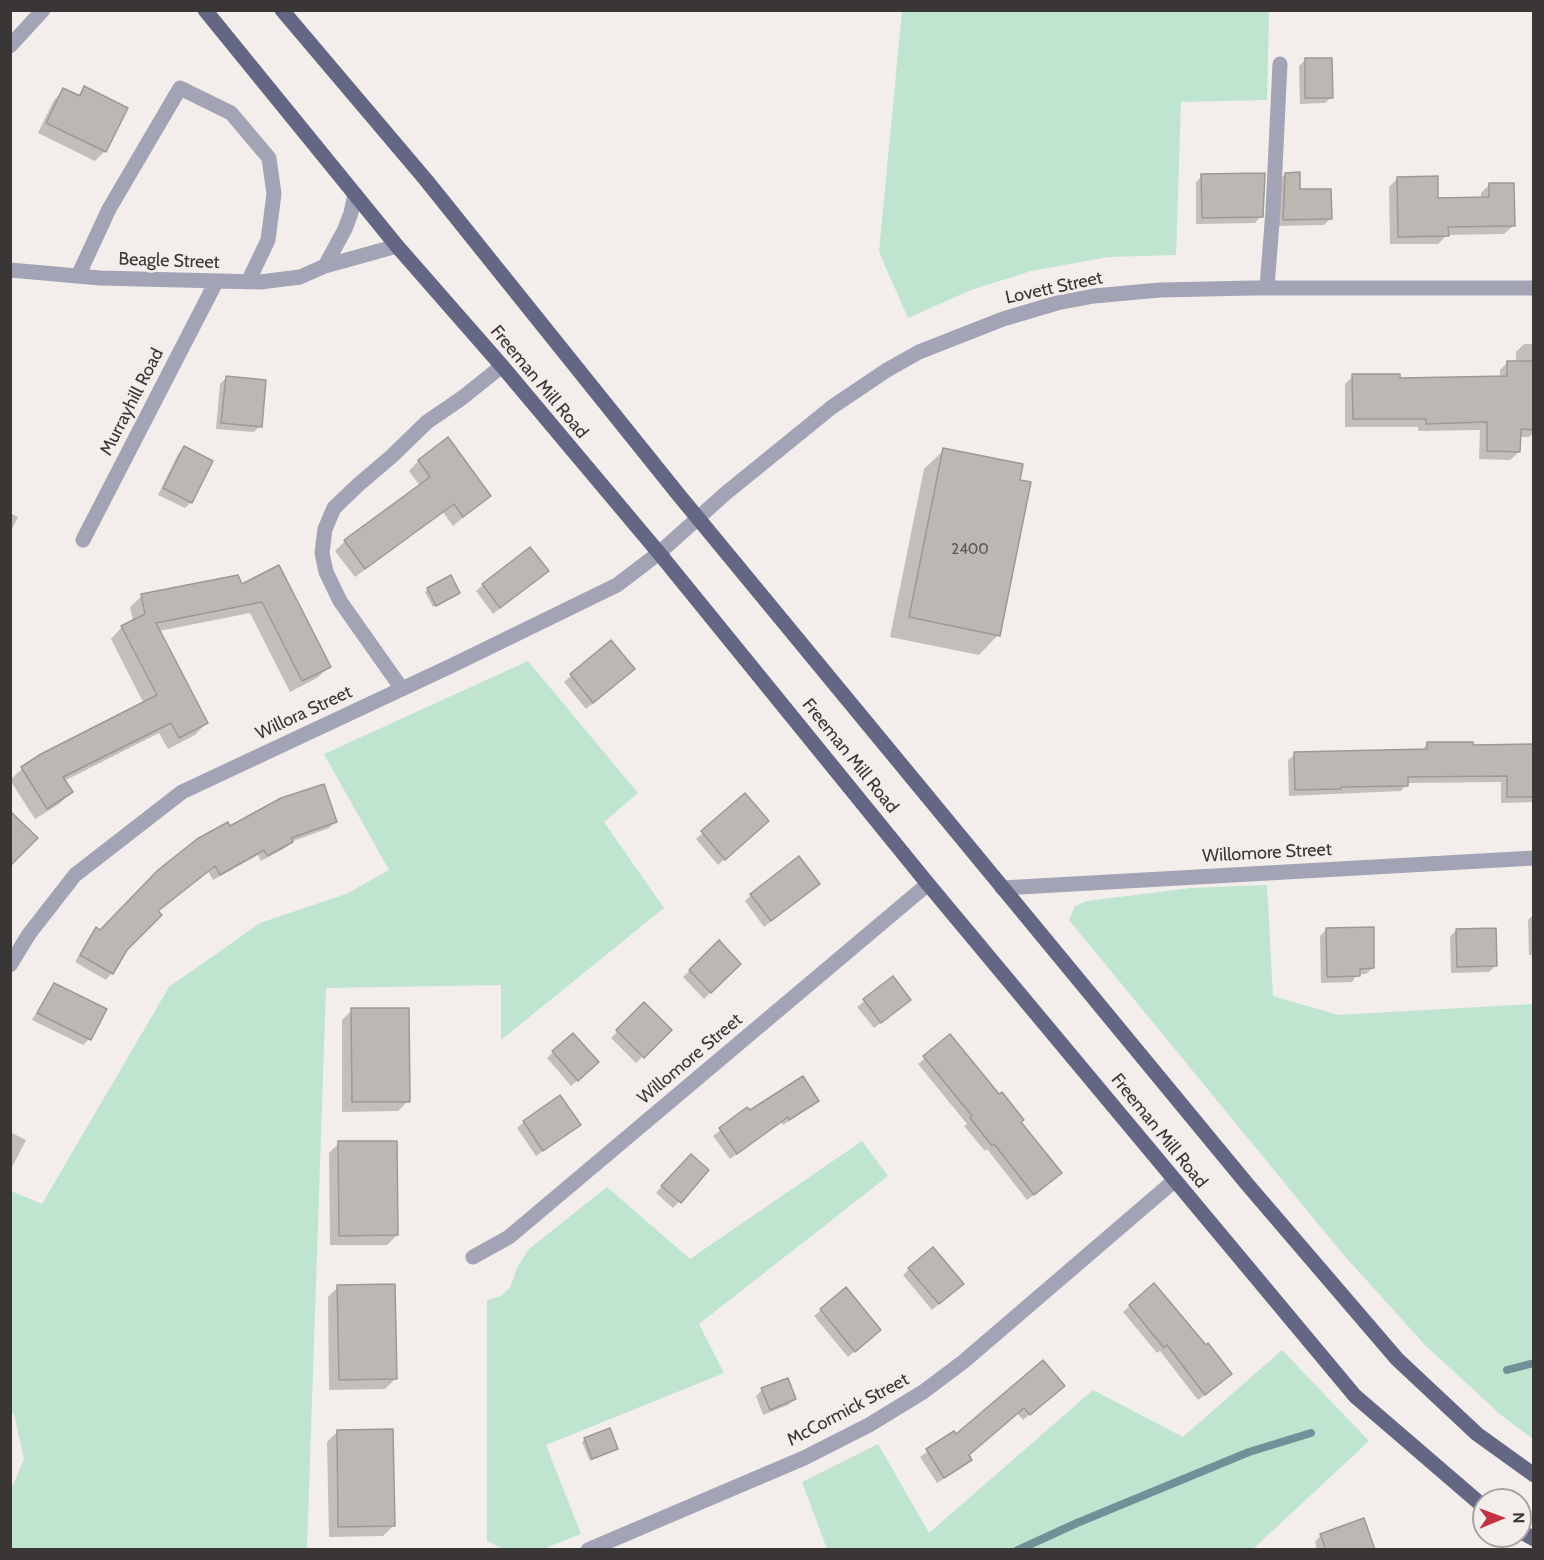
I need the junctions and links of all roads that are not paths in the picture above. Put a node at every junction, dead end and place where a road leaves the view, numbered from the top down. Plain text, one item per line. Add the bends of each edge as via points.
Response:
1 (43, 10) edge
2 (205, 10) edge
3 (282, 10) edge
4 (10, 46) edge
5 (1280, 64) dead end
6 (355, 194) junction
7 (397, 246) junction
8 (325, 266) junction
9 (10, 270) edge
10 (78, 276) junction
11 (216, 282) junction
12 (248, 282) junction
13 (1268, 287) junction
14 (1533, 288) edge
15 (502, 366) junction
16 (698, 518) junction
17 (83, 540) dead end
18 (659, 553) junction
19 (402, 689) junction
20 (1533, 858) edge
21 (928, 884) junction
22 (1002, 888) junction
23 (10, 965) edge
24 (1174, 1181) junction
25 (473, 1257) dead end
26 (1533, 1474) edge
27 (1472, 1497) edge
28 (588, 1550) edge

1 - 4 street
2 - 6 main road, Freeman Mill Road
3 - 16 main road, Freeman Mill Road via 426,180
5 - 13 street
6 - 7 main road, Freeman Mill Road
6 - 8 street via 345,229
7 - 8 street, Beagle Street
7 - 15 main road, Freeman Mill Road
8 - 12 street, Beagle Street via 300,278
9 - 10 street, Beagle Street
10 - 11 street, Beagle Street
10 - 12 street via 109,209 180,88 231,113 269,158 274,194 268,240
11 - 12 street, Beagle Street
11 - 17 street, Murrayhill Road
13 - 14 street, Lovett Street
13 - 16 street, Lovett Street via 1160,290 1095,297 1057,303 962,333 919,352 854,391
15 - 18 main road, Freeman Mill Road
15 - 19 street via 427,422 358,485 334,508 325,529 322,552 326,572 340,601
16 - 18 street, Lovett Street
16 - 22 main road, Freeman Mill Road
18 - 19 street, Willora Street via 617,585
18 - 21 main road, Freeman Mill Road
19 - 23 street, Willora Street via 182,792 75,875
20 - 22 street, Willomore Street
21 - 24 main road, Freeman Mill Road
21 - 25 street, Willomore Street via 509,1237
22 - 26 main road, Freeman Mill Road via 1397,1359 1477,1434
24 - 27 main road, Freeman Mill Road via 1355,1396
24 - 28 street, McCormick Street via 923,1392 804,1458

